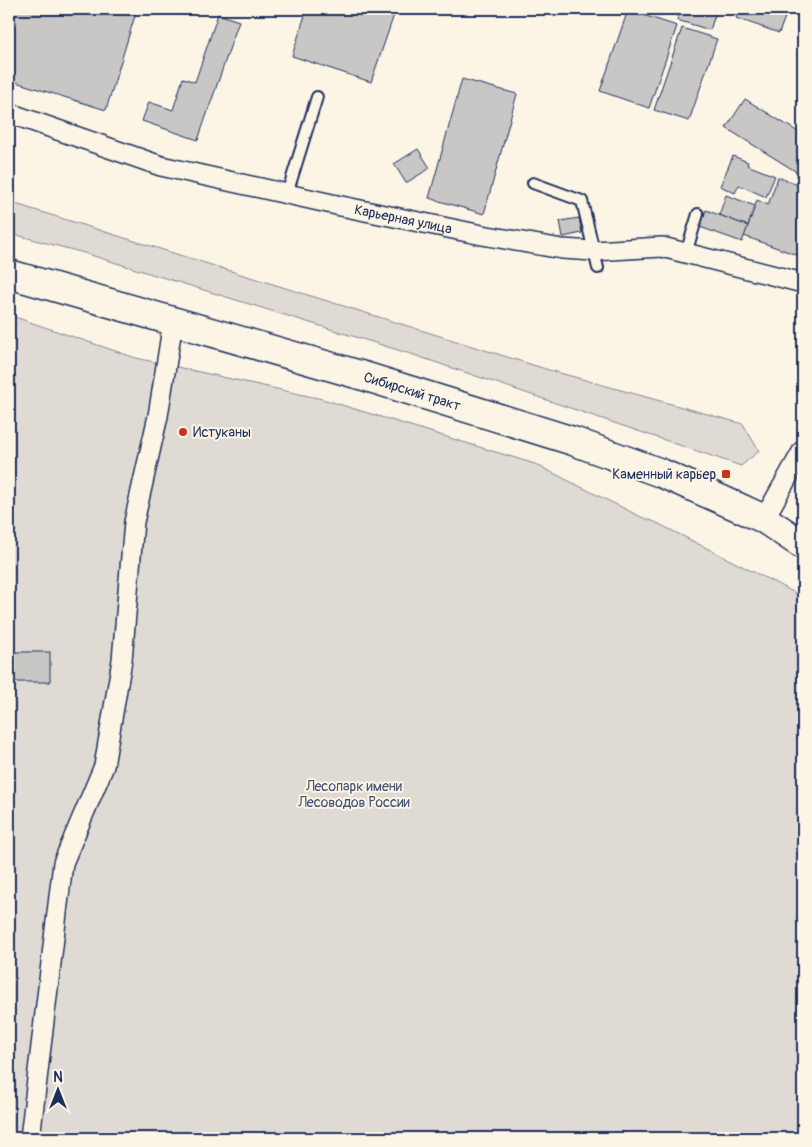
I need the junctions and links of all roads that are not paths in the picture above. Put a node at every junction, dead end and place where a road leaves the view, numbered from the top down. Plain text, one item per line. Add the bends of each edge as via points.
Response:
1 (317, 97) dead end
2 (9, 113) edge
3 (532, 183) dead end
4 (287, 194) junction
5 (698, 214) dead end
6 (686, 254) junction
7 (596, 260) junction
8 (9, 274) edge
9 (803, 283) edge
10 (173, 322) junction
11 (803, 450) edge
12 (764, 519) junction
13 (803, 545) edge
14 (30, 1138) edge

1 - 4 lane
2 - 4 street, Карьерная улица via 161,166
3 - 7 lane via 582,201
4 - 7 street, Карьерная улица via 562,249
5 - 6 lane
6 - 7 street, Карьерная улица via 662,247
6 - 9 street, Карьерная улица
8 - 10 main road, Сибирский тракт
10 - 12 main road, Сибирский тракт via 367,377 573,441 661,473
10 - 14 street via 158,416 134,522 122,660 104,766 63,862
11 - 12 street
12 - 13 main road, Сибирский тракт

